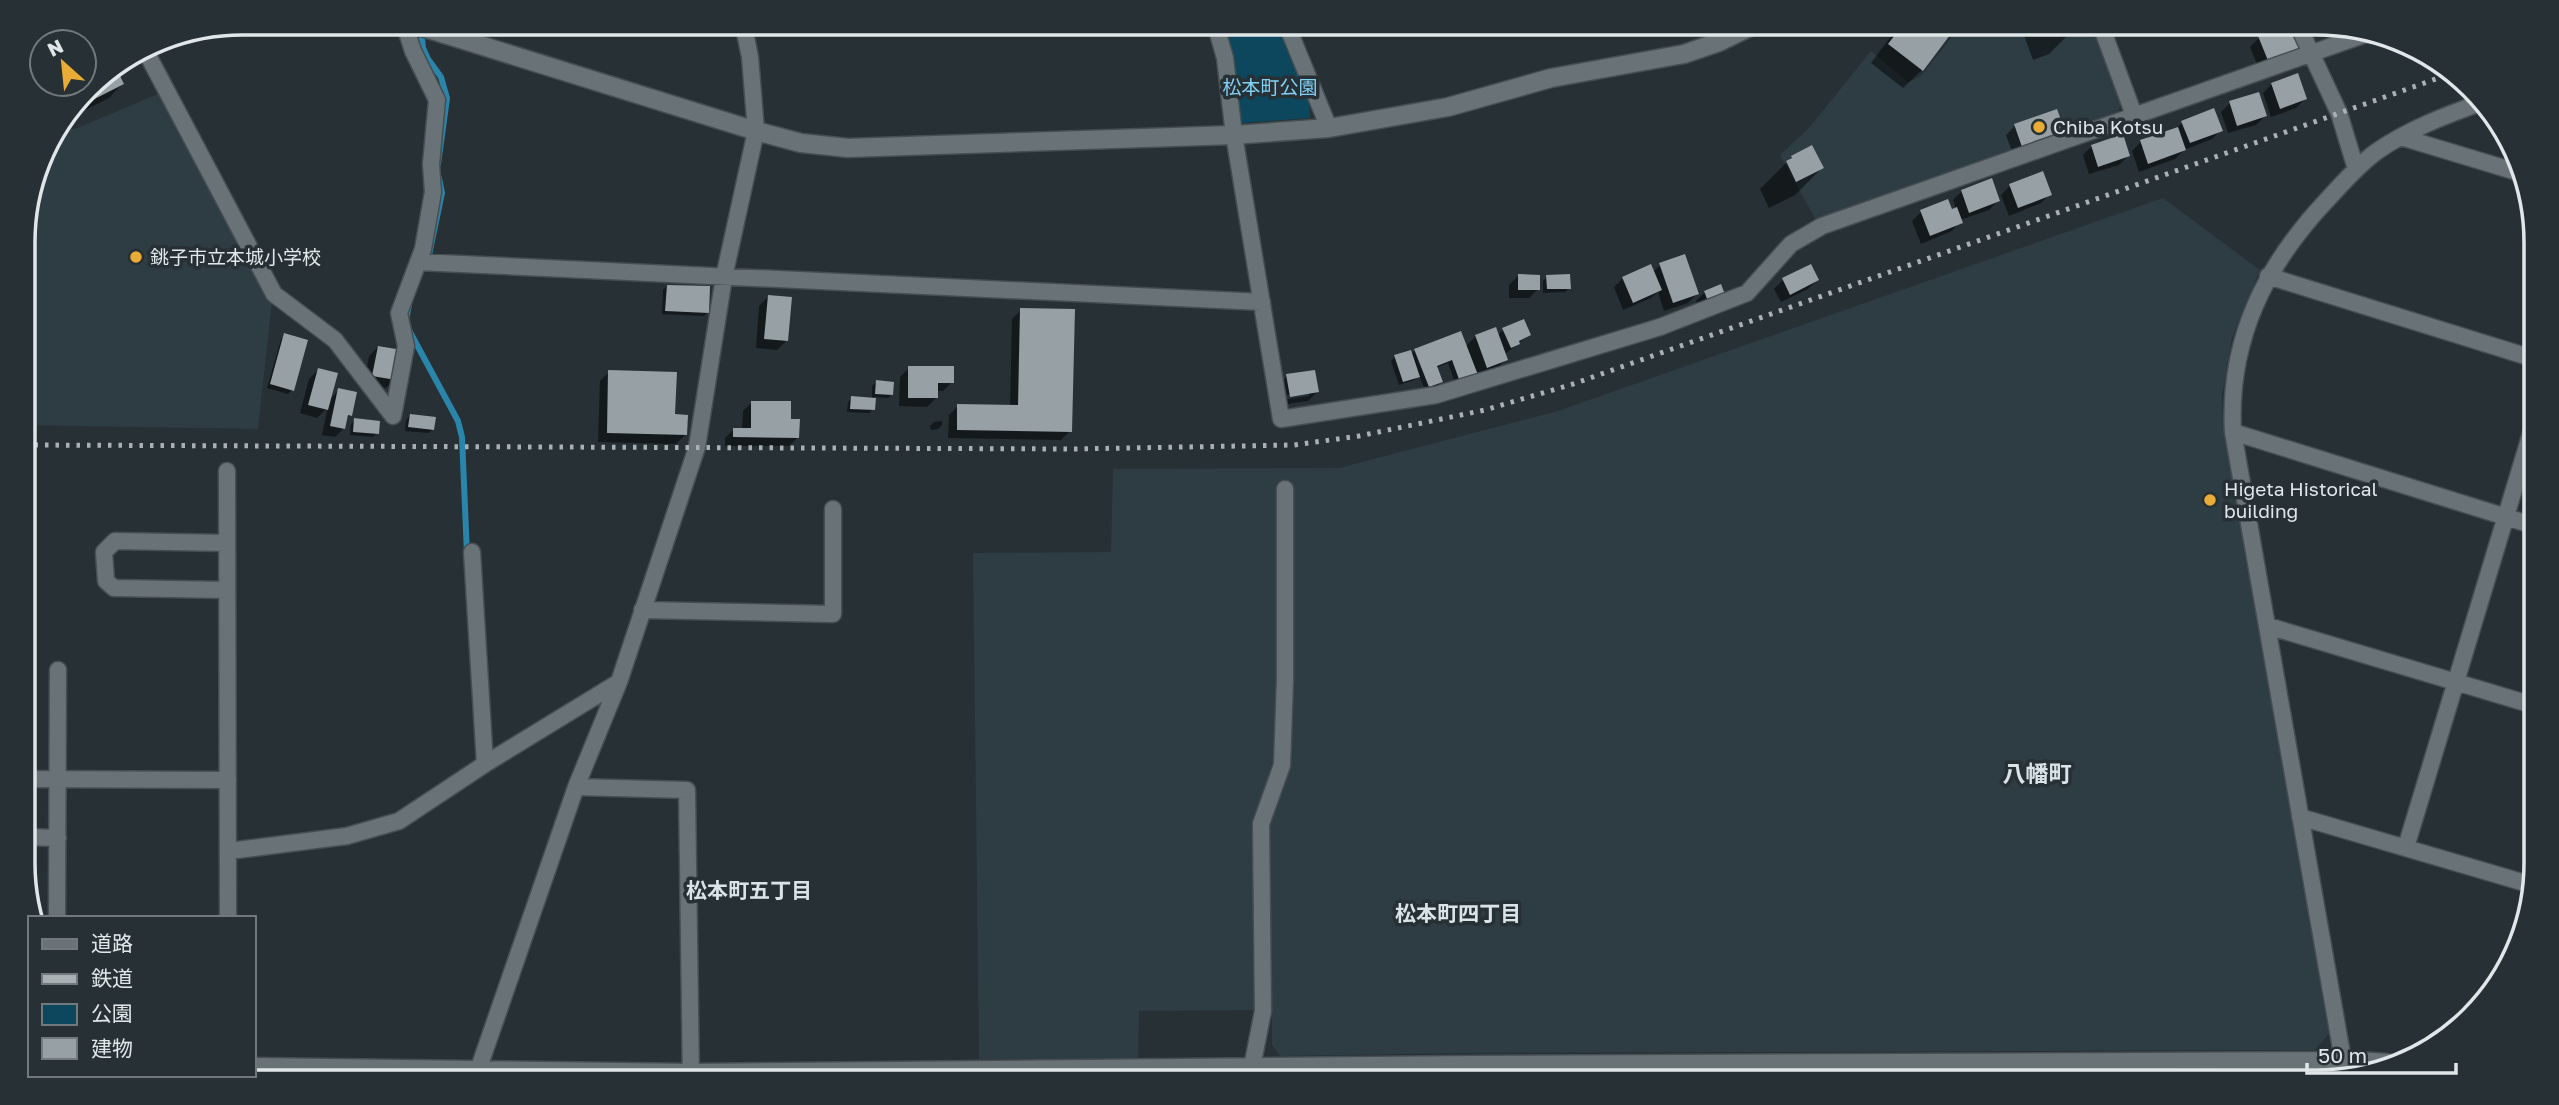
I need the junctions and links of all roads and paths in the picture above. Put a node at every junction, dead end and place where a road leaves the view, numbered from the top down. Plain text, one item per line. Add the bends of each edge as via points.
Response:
1 (410, 35) edge
2 (446, 35) edge
3 (745, 35) edge
4 (1218, 35) edge
5 (1291, 35) edge
6 (1733, 35) edge
7 (2104, 35) edge
8 (2302, 35) edge
9 (2354, 38) edge
10 (2310, 54) junction
11 (149, 57) edge
12 (2472, 106) edge
13 (2134, 115) junction
14 (1329, 128) junction
15 (756, 131) junction
16 (1234, 135) junction
17 (2401, 137) junction
18 (2356, 169) junction
19 (2511, 170) edge
20 (418, 261) junction
21 (2268, 276) junction
22 (724, 277) junction
23 (1262, 302) junction
24 (2524, 356) edge
25 (2233, 432) junction
26 (2524, 458) edge
27 (227, 471) dead end
28 (1285, 489) dead end
29 (833, 509) dead end
30 (2507, 518) junction
31 (2524, 523) edge
32 (227, 542) junction
33 (472, 552) dead end
34 (227, 590) junction
35 (642, 610) junction
36 (2268, 626) junction
37 (58, 670) dead end
38 (619, 682) junction
39 (2457, 682) junction
40 (2524, 702) edge
41 (485, 764) junction
42 (35, 779) edge
43 (58, 779) junction
44 (228, 780) junction
45 (576, 787) junction
46 (2300, 817) junction
47 (35, 837) edge
48 (58, 838) junction
49 (2406, 847) junction
50 (229, 851) junction
51 (2523, 882) edge
52 (57, 916) edge
53 (229, 916) edge
54 (1474, 1063) junction
55 (256, 1066) edge
56 (2345, 1068) edge
57 (343, 1070) edge
58 (479, 1070) edge
59 (691, 1070) edge
60 (1249, 1070) edge
61 (1299, 1070) edge
62 (1474, 1070) edge

1 - 20 street via 437,100 430,164 433,192
2 - 15 street
3 - 15 street
4 - 16 street
5 - 14 street
6 - 14 street via 1684,54 1551,78 1448,107
7 - 13 street
8 - 10 street
9 - 10 street
10 - 13 street
10 - 18 street via 2339,113
11 - 20 street via 274,294 335,340 393,416 406,346 399,313
12 - 17 street
13 - 23 street via 1822,226 1791,244 1747,293 1660,327 1436,395 1281,419
14 - 16 street
15 - 16 street via 801,143 848,148
15 - 22 street
16 - 23 street
17 - 18 street
17 - 19 street
18 - 21 street via 2301,227
20 - 22 street
21 - 24 street
21 - 25 street via 2236,361
22 - 23 street
22 - 35 street via 697,447
25 - 30 street
25 - 36 street
26 - 30 street
27 - 32 street
28 - 60 street via 1282,765 1261,824 1263,1011
29 - 35 street via 833,614
30 - 31 street
30 - 39 street
32 - 34 street
32 - 34 street via 115,541 104,552 106,581 114,588
33 - 41 street
34 - 44 street
35 - 38 street
36 - 39 street
36 - 46 street
37 - 43 street
38 - 41 street
38 - 45 street
39 - 40 street
39 - 49 street
41 - 50 street via 399,821 347,836
42 - 43 street
43 - 44 street
43 - 48 street
44 - 50 street
45 - 58 street
45 - 59 street via 687,790
46 - 49 street
46 - 56 street
47 - 48 street
48 - 52 street
49 - 51 street
50 - 53 street
54 - 56 street
54 - 61 street
54 - 62 street
55 - 57 street

